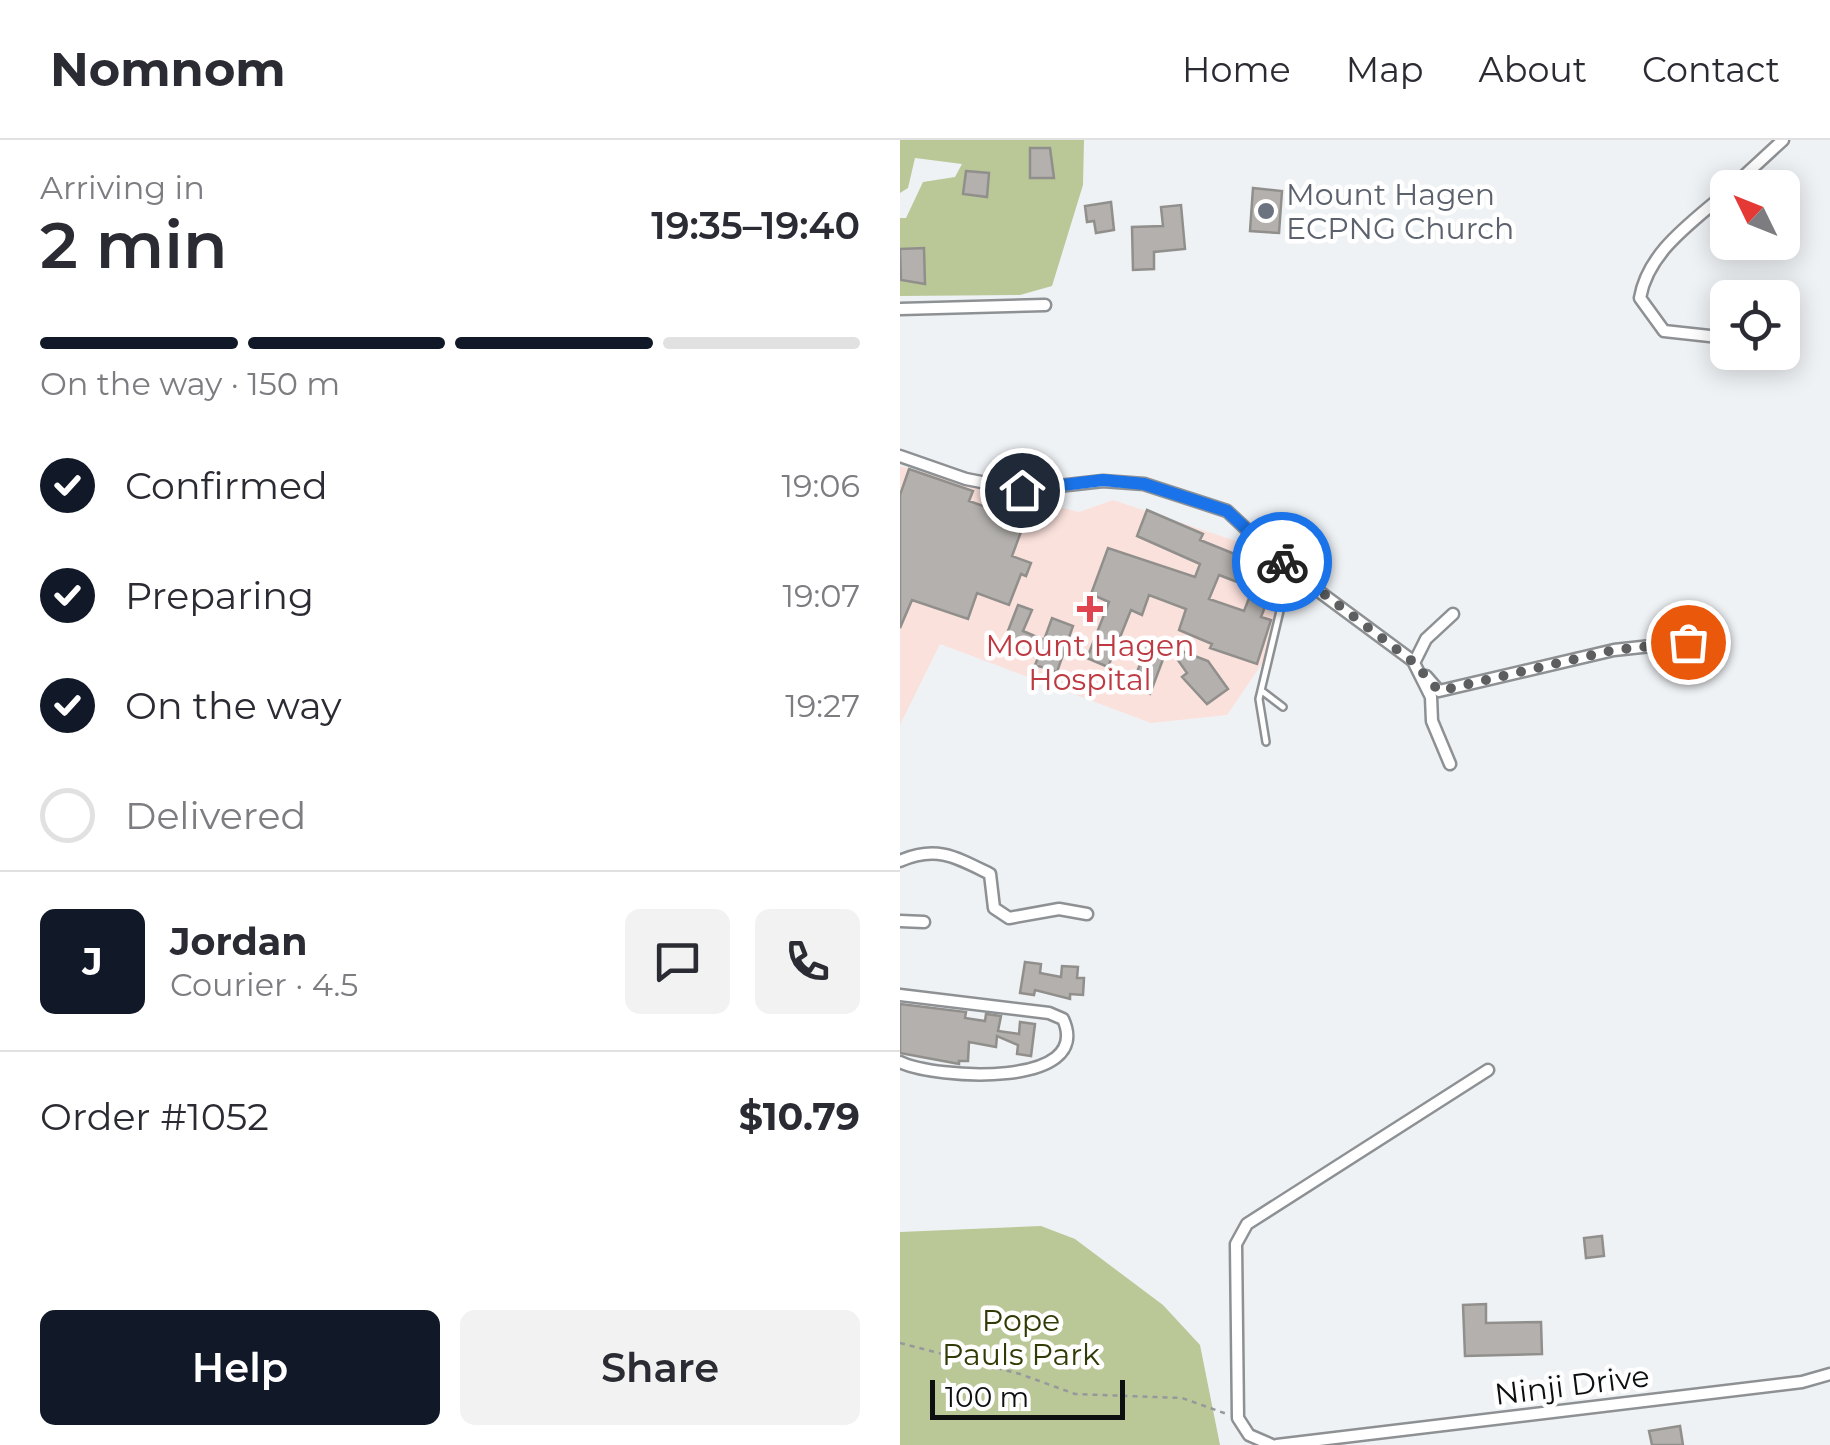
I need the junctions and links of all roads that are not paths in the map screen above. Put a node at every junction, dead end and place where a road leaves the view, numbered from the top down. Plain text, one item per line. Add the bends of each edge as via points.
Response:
1 (1783, 140) edge
2 (1750, 170) edge
3 (1710, 206) edge
4 (1045, 305) dead end
5 (900, 309) edge
6 (1710, 336) edge
7 (900, 456) edge
8 (1290, 570) junction
9 (1453, 614) dead end
10 (1688, 642) dead end
11 (1412, 661) junction
12 (1262, 691) junction
13 (1283, 708) dead end
14 (1266, 742) dead end
15 (1450, 764) dead end
16 (900, 861) edge
17 (1087, 914) dead end
18 (900, 921) edge
19 (924, 922) dead end
20 (900, 995) edge
21 (900, 1062) edge
22 (1488, 1070) dead end
23 (1830, 1374) edge
24 (1318, 1442) edge
25 (1274, 1445) edge

1 - 2 street
3 - 6 street via 1661,251 1640,298 1664,331
4 - 5 street
7 - 8 street via 1022,490 1103,480 1144,484 1227,511
8 - 11 street
8 - 12 lane
9 - 11 street
10 - 11 street via 1614,650 1439,691
11 - 15 street via 1431,696 1432,721
12 - 13 lane
12 - 14 lane
16 - 17 street via 922,851 947,852 990,874 994,908 1008,918 1059,908
18 - 19 street
20 - 21 street via 1049,1013 1063,1019 1070,1034 1065,1051 1049,1064 1024,1071 960,1072
22 - 25 street via 1247,1224 1236,1244 1238,1418 1249,1435
23 - 24 street, Ninji Drive
24 - 25 street, Ninji Drive

